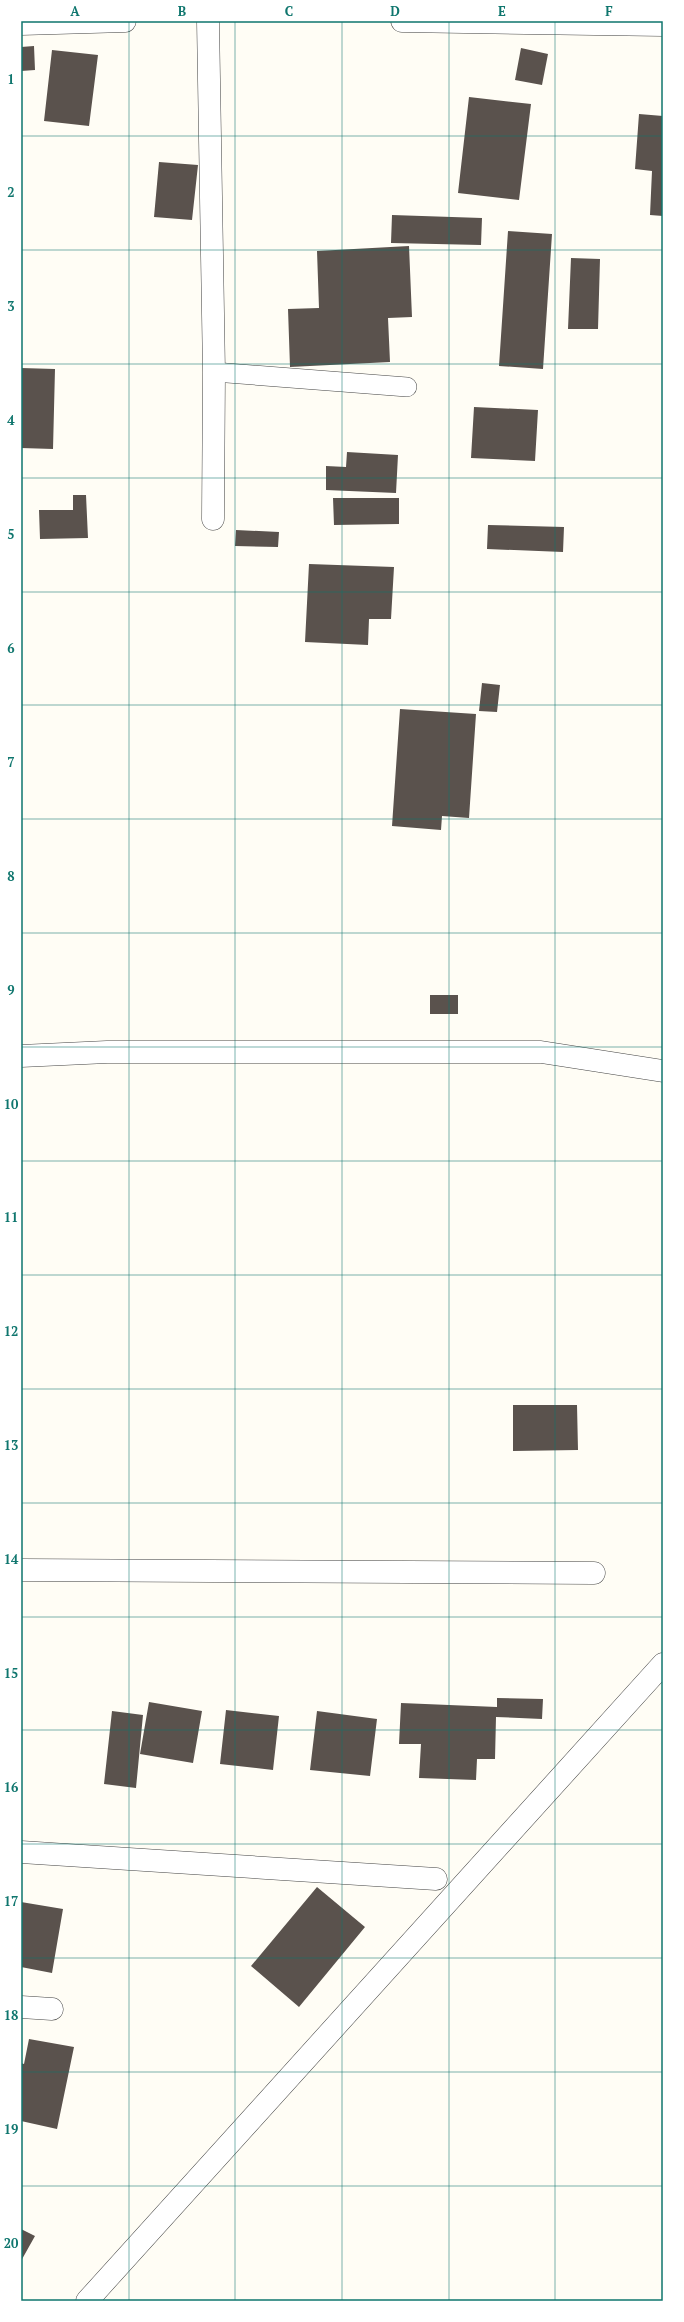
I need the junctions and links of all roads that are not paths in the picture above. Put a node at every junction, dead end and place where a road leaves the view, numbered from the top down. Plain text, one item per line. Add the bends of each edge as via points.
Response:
1 (125, 21) edge
2 (208, 21) edge
3 (402, 21) edge
4 (21, 24) edge
5 (663, 25) edge
6 (214, 372) junction
7 (407, 387) dead end
8 (213, 519) dead end
9 (21, 1056) edge
10 (663, 1071) edge
11 (21, 1570) edge
12 (594, 1573) dead end
13 (663, 1664) edge
14 (21, 1852) edge
15 (436, 1879) dead end
16 (21, 2007) edge
17 (52, 2009) dead end
18 (87, 2301) edge

1 - 4 street
2 - 6 street
3 - 5 street
6 - 7 lane
6 - 8 street
9 - 10 street via 108,1052 541,1052
11 - 12 street
13 - 18 street
14 - 15 street
16 - 17 street

